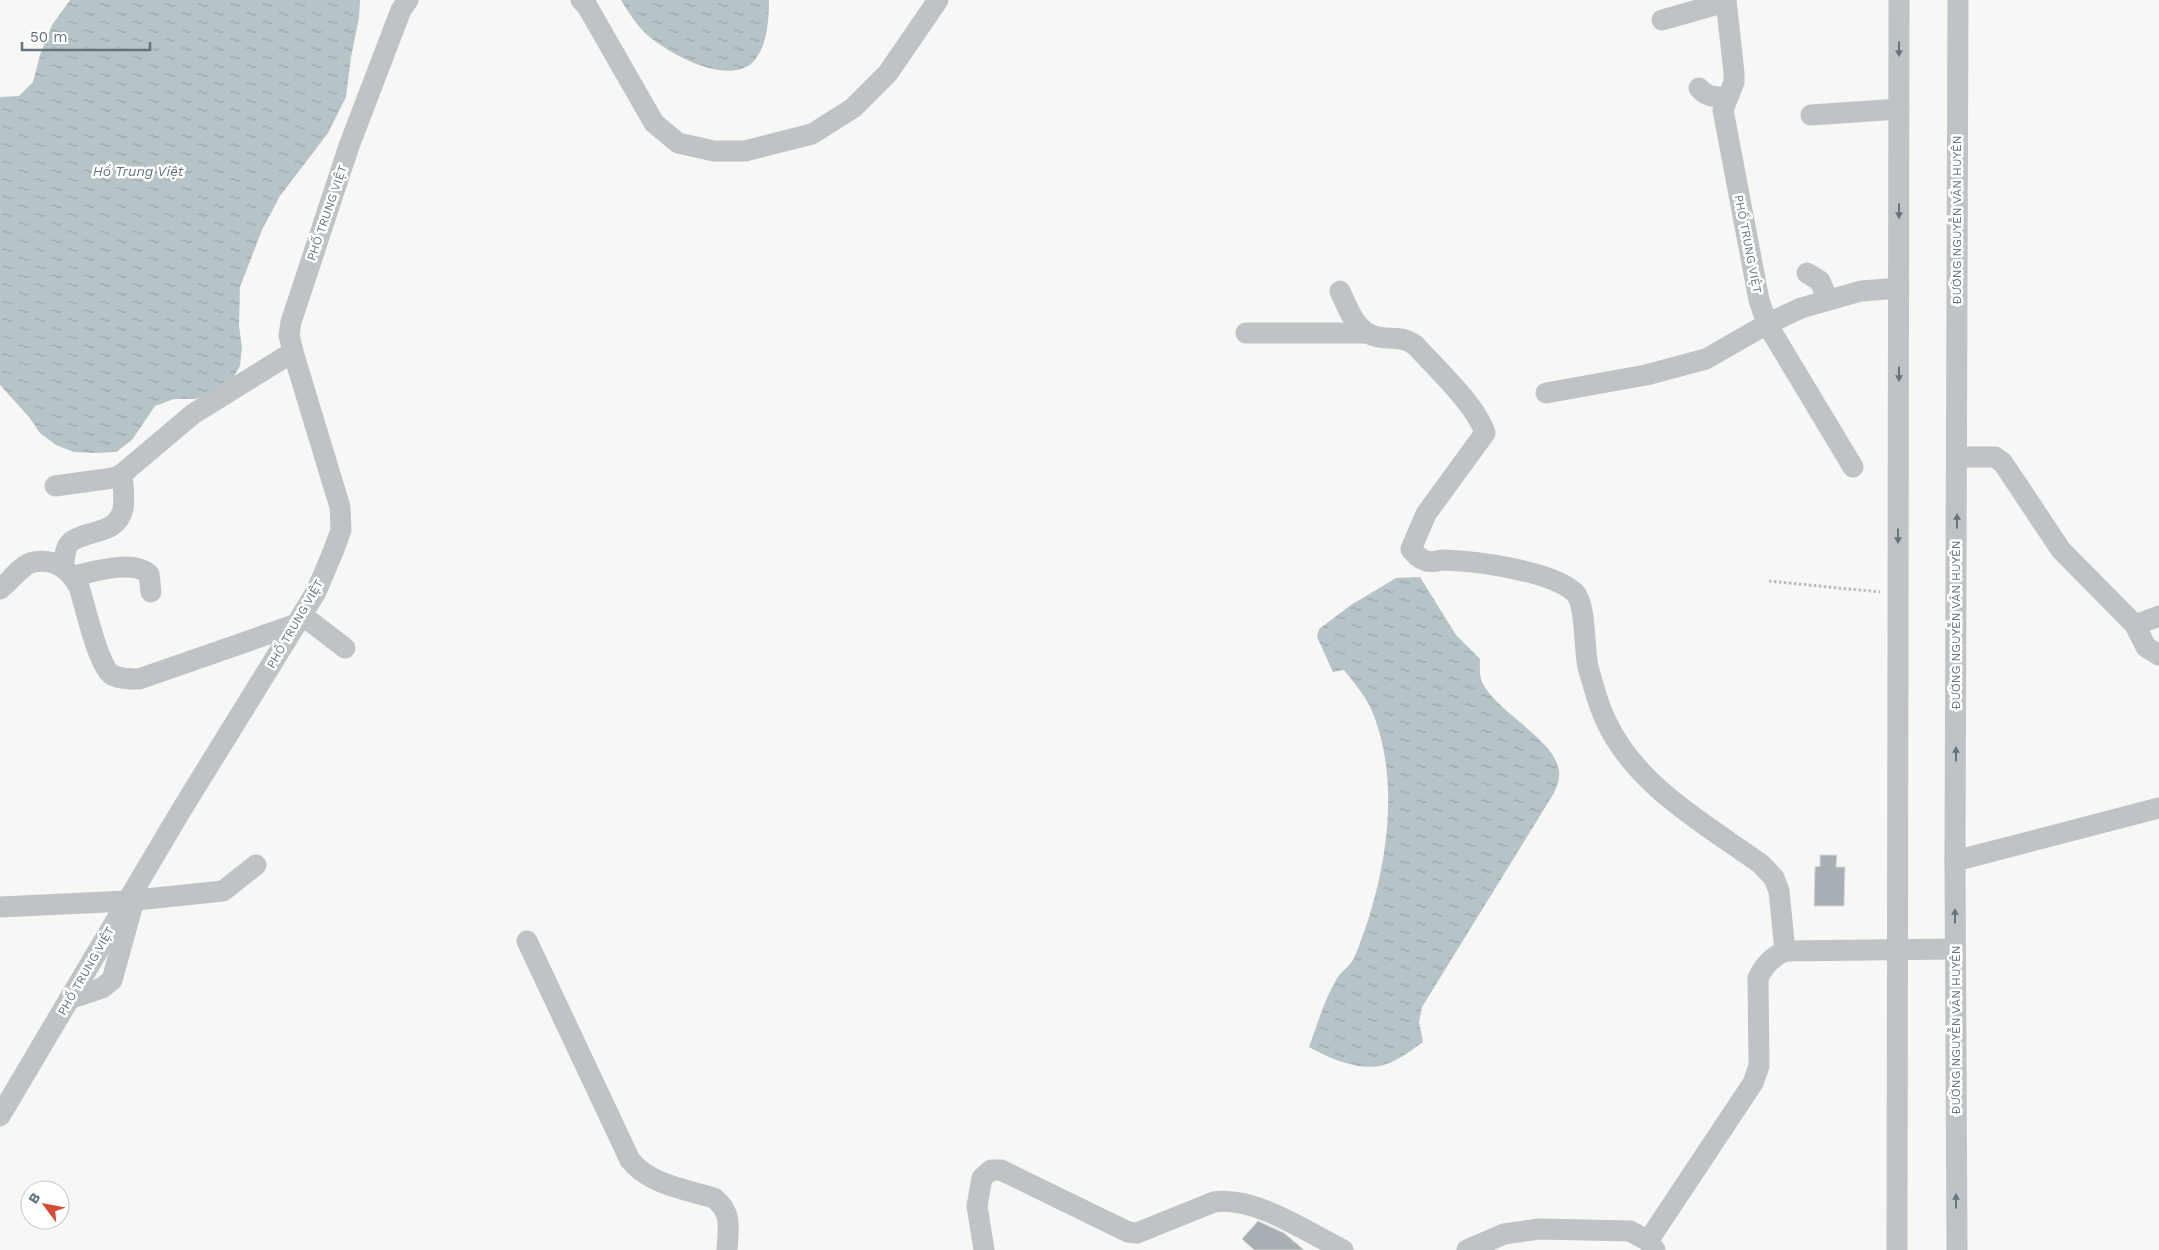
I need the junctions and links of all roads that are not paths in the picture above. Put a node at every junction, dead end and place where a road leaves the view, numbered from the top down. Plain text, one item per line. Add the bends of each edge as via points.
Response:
1 (408, 0) edge
2 (581, 0) edge
3 (938, 0) edge
4 (1900, 0) edge
5 (1958, 0) edge
6 (1726, 1) edge
7 (1662, 20) dead end
8 (1699, 88) dead end
9 (1728, 96) junction
10 (1899, 109) junction
11 (1811, 115) dead end
12 (1808, 272) dead end
13 (1899, 288) junction
14 (1340, 291) dead end
15 (1828, 300) junction
16 (1767, 324) junction
17 (1246, 332) dead end
18 (1366, 333) junction
19 (293, 352) junction
20 (1546, 393) dead end
21 (1957, 457) junction
22 (1853, 467) dead end
23 (122, 474) junction
24 (55, 486) dead end
25 (68, 571) junction
26 (0, 589) edge
27 (152, 592) dead end
28 (2159, 616) edge
29 (300, 619) junction
30 (2135, 625) junction
31 (345, 648) dead end
32 (2159, 655) edge
33 (2159, 808) edge
34 (1955, 861) junction
35 (256, 865) dead end
36 (130, 900) junction
37 (0, 907) edge
38 (527, 941) dead end
39 (1955, 949) junction
40 (1897, 950) junction
41 (1785, 951) junction
42 (0, 1116) edge
43 (1651, 1245) edge
44 (727, 1250) edge
45 (984, 1250) edge
46 (1343, 1250) edge
47 (1467, 1250) edge
48 (1897, 1250) edge
49 (1957, 1250) edge

1 - 19 street, PHỐ TRUNG VIỆT via 401,10 350,146 291,322 289,335
2 - 3 street via 654,123 678,144 714,152 745,151 812,134 852,108 888,73
4 -> 10 street
5 - 21 street, ĐƯỜNG NGUYỄN VĂN HUYÊN
6 - 7 street
6 - 9 street, PHỐ TRUNG VIỆT via 1734,72
8 - 9 street via 1711,97
9 - 16 street, PHỐ TRUNG VIỆT via 1723,110 1759,300
10 - 11 street
10 -> 13 street
12 - 15 street via 1820,280
13 - 15 street via 1861,291
13 -> 40 street
14 - 18 street via 1354,320
15 - 16 street
16 - 20 street via 1706,358 1646,374
16 - 22 street, PHỐ TRUNG VIỆT
17 - 18 street
18 - 41 street via 1377,337 1405,338 1415,345 1476,415 1485,433 1426,514 1412,549 1418,558 1428,562 1444,560 1501,566 1562,582 1577,594 1588,666 1606,721 1626,754 1653,784 1761,864 1774,878 1779,891
19 - 23 street via 193,414
19 - 29 street, PHỐ TRUNG VIỆT via 340,508 340,530 333,552
21 - 30 street via 1995,457 2004,463 2061,550
34 -> 21 street, ĐƯỜNG NGUYỄN VĂN HUYÊN
23 - 24 street
23 - 25 street via 123,507 120,516 110,528 71,541 66,548
25 - 26 street via 34,562
25 - 27 street via 136,567 149,574
25 - 29 street via 79,587 102,665 112,675 123,678 139,679
28 - 30 street
29 - 31 street
29 - 36 street, PHỐ TRUNG VIỆT
30 - 32 street via 2146,647
33 - 34 street
39 -> 34 street, ĐƯỜNG NGUYỄN VĂN HUYÊN
35 - 36 street via 223,891
36 - 37 street
36 - 42 street, PHỐ TRUNG VIỆT via 112,980 102,988 69,1000
38 - 44 street via 630,1160 638,1171 651,1179 714,1198 722,1205 728,1216
39 - 40 street
49 -> 39 street, ĐƯỜNG NGUYỄN VĂN HUYÊN
40 - 41 street
40 - 48 street
41 - 43 street via 1763,967 1758,978 1759,1066 1753,1083
43 - 47 street via 1630,1231 1539,1229 1504,1234
45 - 46 street via 977,1206 982,1178 991,1170 1001,1170 1128,1232 1137,1233 1214,1202 1224,1201 1256,1206

